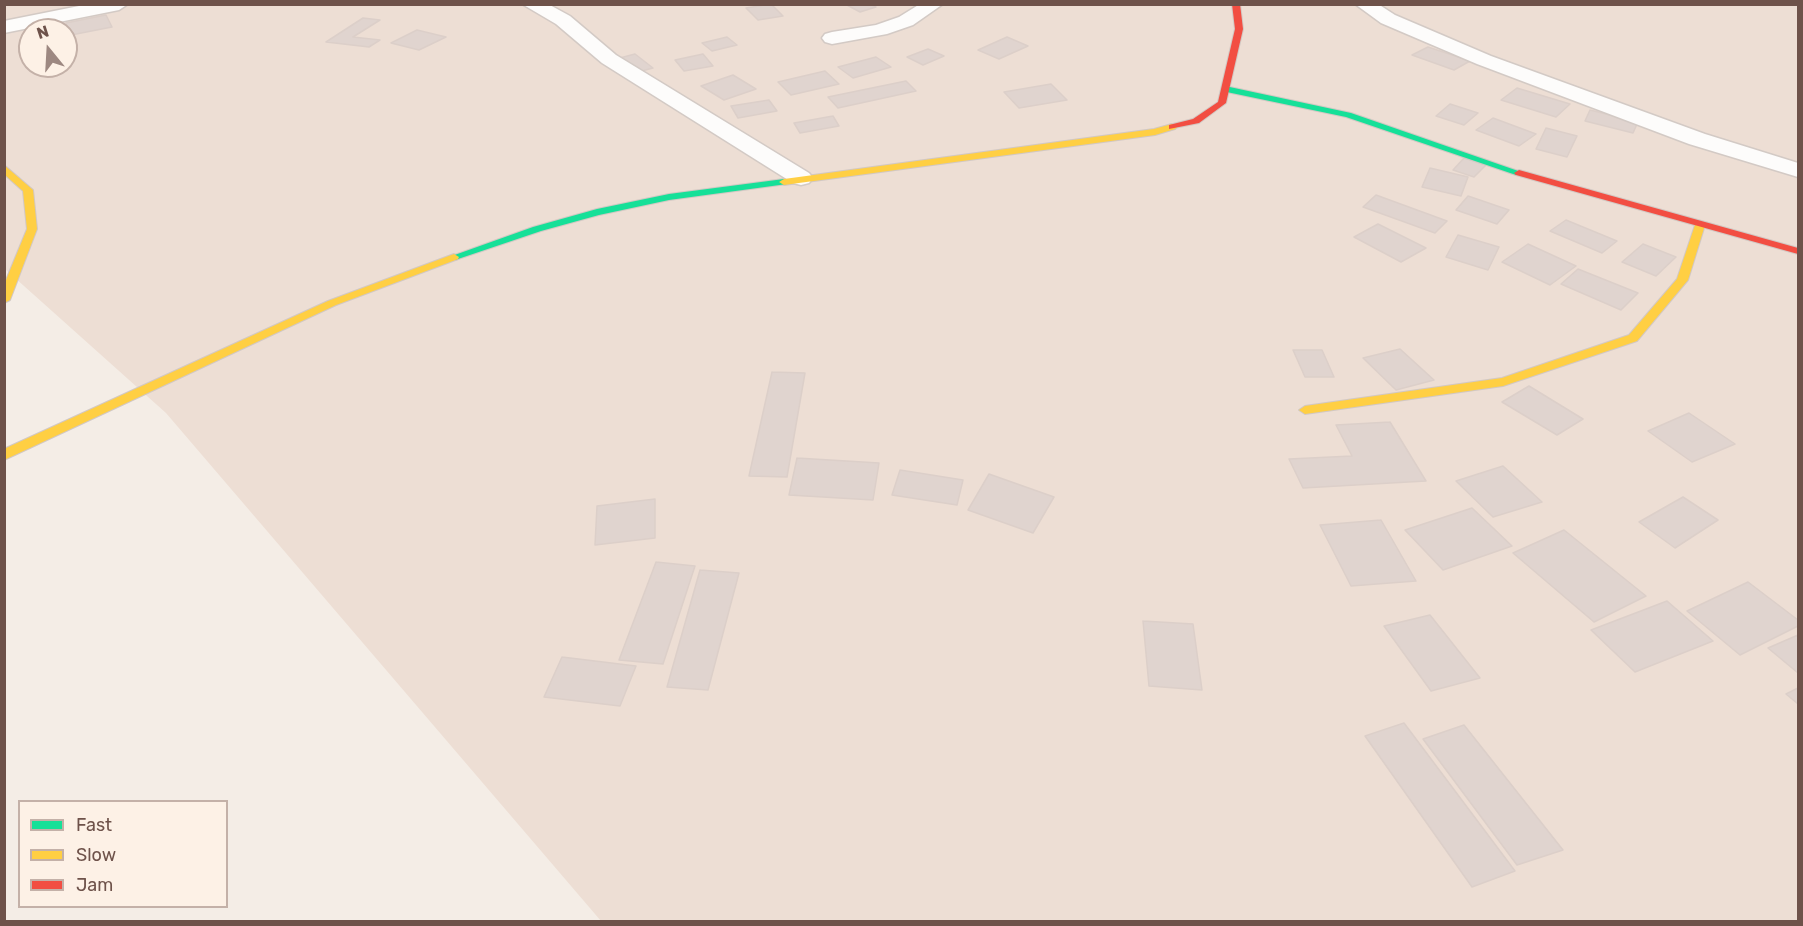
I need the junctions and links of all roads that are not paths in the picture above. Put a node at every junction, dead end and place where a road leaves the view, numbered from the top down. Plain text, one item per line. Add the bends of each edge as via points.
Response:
1 (120, 4) edge
2 (531, 4) edge
3 (934, 4) edge
4 (1236, 4) edge
5 (1364, 4) edge
6 (4, 27) edge
7 (832, 38) dead end
8 (1225, 89) junction
9 (4, 168) edge
10 (1798, 170) edge
11 (801, 178) junction
12 (1700, 225) junction
13 (1798, 251) edge
14 (4, 300) edge
15 (1305, 410) dead end
16 (4, 455) edge

1 - 6 street
2 - 11 street via 563,20 609,59
3 - 7 street via 906,21 880,30
4 - 8 street via 1239,29
5 - 10 street via 1388,19 1484,60 1697,139
8 - 11 street via 1222,103 1196,120 1155,132
8 - 12 street via 1348,115 1508,170
9 - 14 street via 28,190 32,229
11 - 16 street via 669,196 537,229 332,303
12 - 13 street
12 - 15 street via 1682,280 1633,338 1503,382

